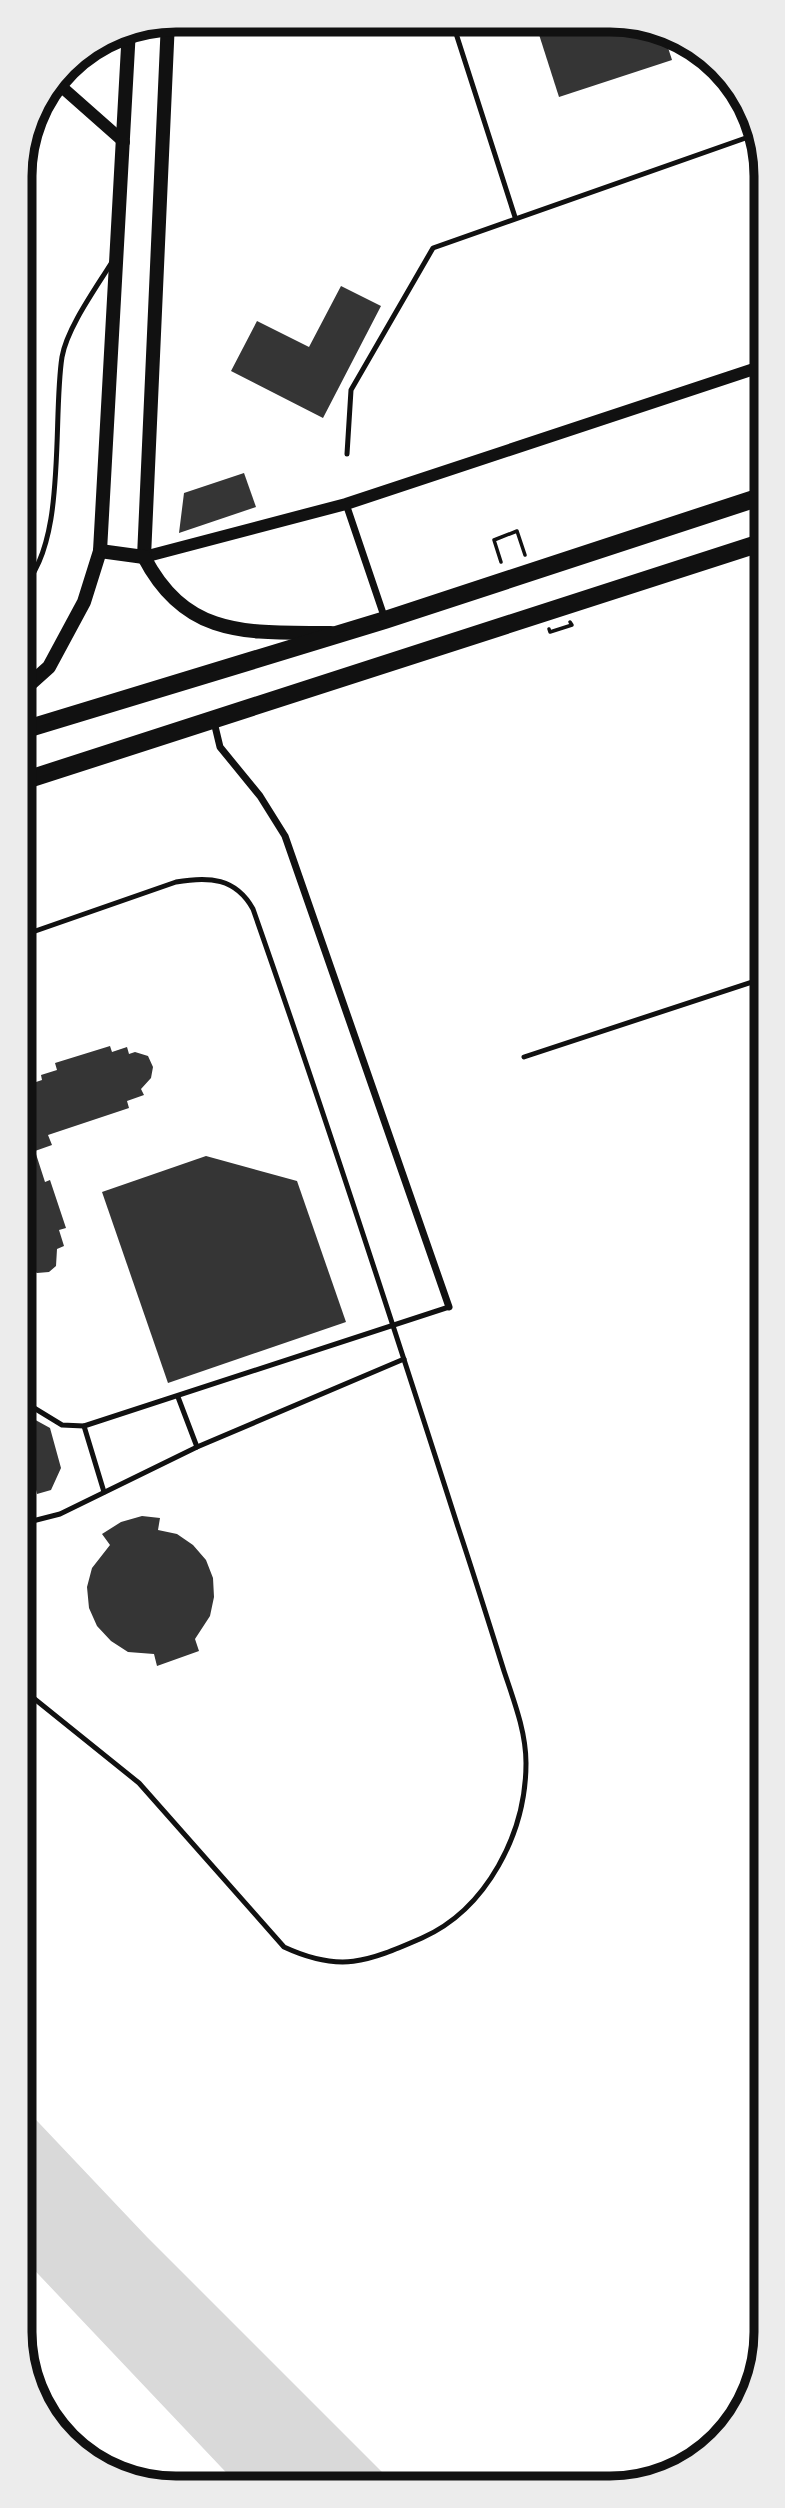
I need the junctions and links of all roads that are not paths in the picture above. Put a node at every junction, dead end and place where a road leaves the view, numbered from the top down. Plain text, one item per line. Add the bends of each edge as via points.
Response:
1 (167, 32) edge
2 (456, 32) edge
3 (129, 39) edge
4 (62, 87) edge
5 (748, 137) edge
6 (124, 142) junction
7 (515, 217) junction
8 (118, 254) junction
9 (754, 369) edge
10 (347, 454) dead end
11 (754, 499) edge
12 (346, 504) junction
13 (754, 545) edge
14 (100, 551) junction
15 (144, 557) junction
16 (32, 575) edge
17 (385, 620) junction
18 (336, 633) junction
19 (32, 683) edge
20 (214, 722) junction
21 (32, 727) edge
22 (32, 778) edge
23 (32, 932) edge
24 (754, 981) edge
25 (524, 1057) dead end
26 (449, 1307) joint
27 (394, 1327) junction
28 (404, 1359) junction
29 (178, 1397) junction
30 (32, 1407) edge
31 (83, 1426) junction
32 (197, 1447) junction
33 (104, 1492) junction
34 (32, 1521) edge
35 (32, 1697) edge

1 - 15 main road
2 - 7 lane
3 - 6 main road
4 - 6 street
5 - 7 lane
6 - 8 main road
7 - 10 lane via 433,248 351,390
8 - 14 main road
8 - 16 lane via 62,355 49,534 40,565
9 - 12 street
11 - 17 highway
12 - 15 street
12 - 17 street
13 - 20 highway
14 - 15 main road
14 - 19 main road via 84,602 50,667
15 - 18 main road via 168,595 215,624 239,631
17 - 18 highway
18 - 21 highway
20 - 22 highway
20 - 26 street via 220,747 285,836
23 - 27 lane via 197,878 227,882 247,898
24 - 25 lane
26 - 27 lane
27 - 28 lane
27 - 29 lane
28 - 32 lane
28 - 35 lane via 525,1747 525,1792 519,1823 484,1888 459,1912 431,1934 352,1963 314,1961 284,1947 139,1783
29 - 31 lane
29 - 32 lane
30 - 31 lane via 62,1425
31 - 33 lane
32 - 33 lane
33 - 34 lane via 60,1514

